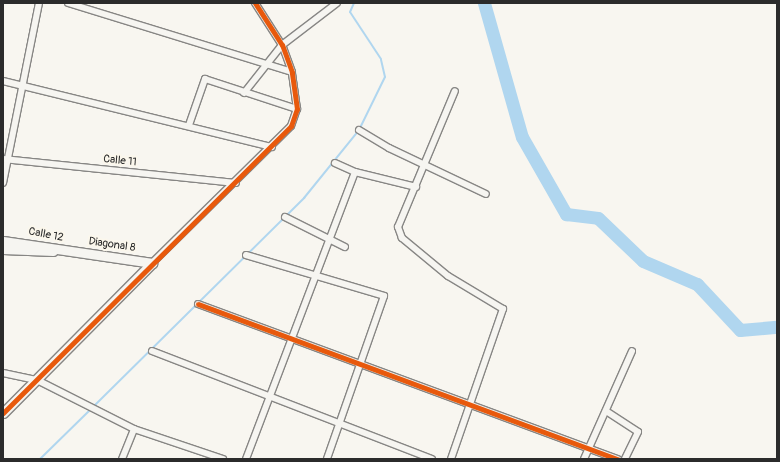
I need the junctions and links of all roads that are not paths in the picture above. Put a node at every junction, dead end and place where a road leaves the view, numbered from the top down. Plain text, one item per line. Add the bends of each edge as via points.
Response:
1 (40, 3) edge
2 (68, 3) edge
3 (255, 3) edge
4 (337, 3) edge
5 (282, 45) junction
6 (265, 64) junction
7 (292, 72) junction
8 (3, 81) edge
9 (23, 85) junction
10 (455, 91) dead end
11 (244, 93) junction
12 (297, 109) junction
13 (189, 125) junction
14 (359, 130) dead end
15 (272, 146) junction
16 (5, 159) edge
17 (335, 163) dead end
18 (427, 164) junction
19 (355, 172) junction
20 (3, 183) edge
21 (236, 183) junction
22 (416, 187) junction
23 (486, 194) dead end
24 (285, 217) dead end
25 (329, 240) junction
26 (3, 241) edge
27 (345, 247) dead end
28 (3, 248) edge
29 (68, 251) junction
30 (246, 255) dead end
31 (152, 263) junction
32 (315, 277) junction
33 (198, 304) dead end
34 (292, 339) junction
35 (152, 351) dead end
36 (632, 351) dead end
37 (360, 364) junction
38 (3, 373) edge
39 (37, 380) junction
40 (269, 397) junction
41 (470, 402) junction
42 (606, 411) junction
43 (3, 413) edge
44 (339, 424) junction
45 (134, 429) junction
46 (589, 448) junction
47 (122, 459) edge
48 (223, 459) edge
49 (246, 459) edge
50 (327, 459) edge
51 (432, 459) edge
52 (451, 459) edge
53 (584, 459) edge
54 (618, 459) edge
55 (625, 459) edge

1 - 9 street
2 - 6 street
3 - 5 street
4 - 5 street
5 - 6 street
5 - 7 street
6 - 7 street
6 - 11 street
7 - 12 street
8 - 9 street
9 - 13 street
9 - 16 street
10 - 18 street
11 - 12 street
11 - 13 street via 205,79
12 - 15 street via 291,126
13 - 15 street
14 - 18 street via 389,148
15 - 21 street
16 - 20 street
16 - 21 street, Calle 11
17 - 19 street
18 - 22 street
18 - 23 street
19 - 22 street
19 - 25 street
21 - 31 street
22 - 41 street via 399,217 399,234 448,276 503,309
24 - 25 street
25 - 27 street
25 - 32 street
26 - 29 street, Calle 12
28 - 29 street, Calle 12
29 - 31 street, Diagonal 8
30 - 32 street
31 - 39 street
32 - 34 street
32 - 37 street via 384,296
33 - 34 street
34 - 37 street
34 - 40 street
35 - 40 street
36 - 42 street
37 - 41 street
37 - 44 street
38 - 39 street
39 - 43 street
39 - 45 street via 105,417
40 - 44 street
40 - 49 street
41 - 46 street
41 - 52 street
42 - 46 street
42 - 55 street via 638,432
44 - 50 street
44 - 51 street
45 - 47 street
45 - 48 street
46 - 53 street
46 - 54 street

